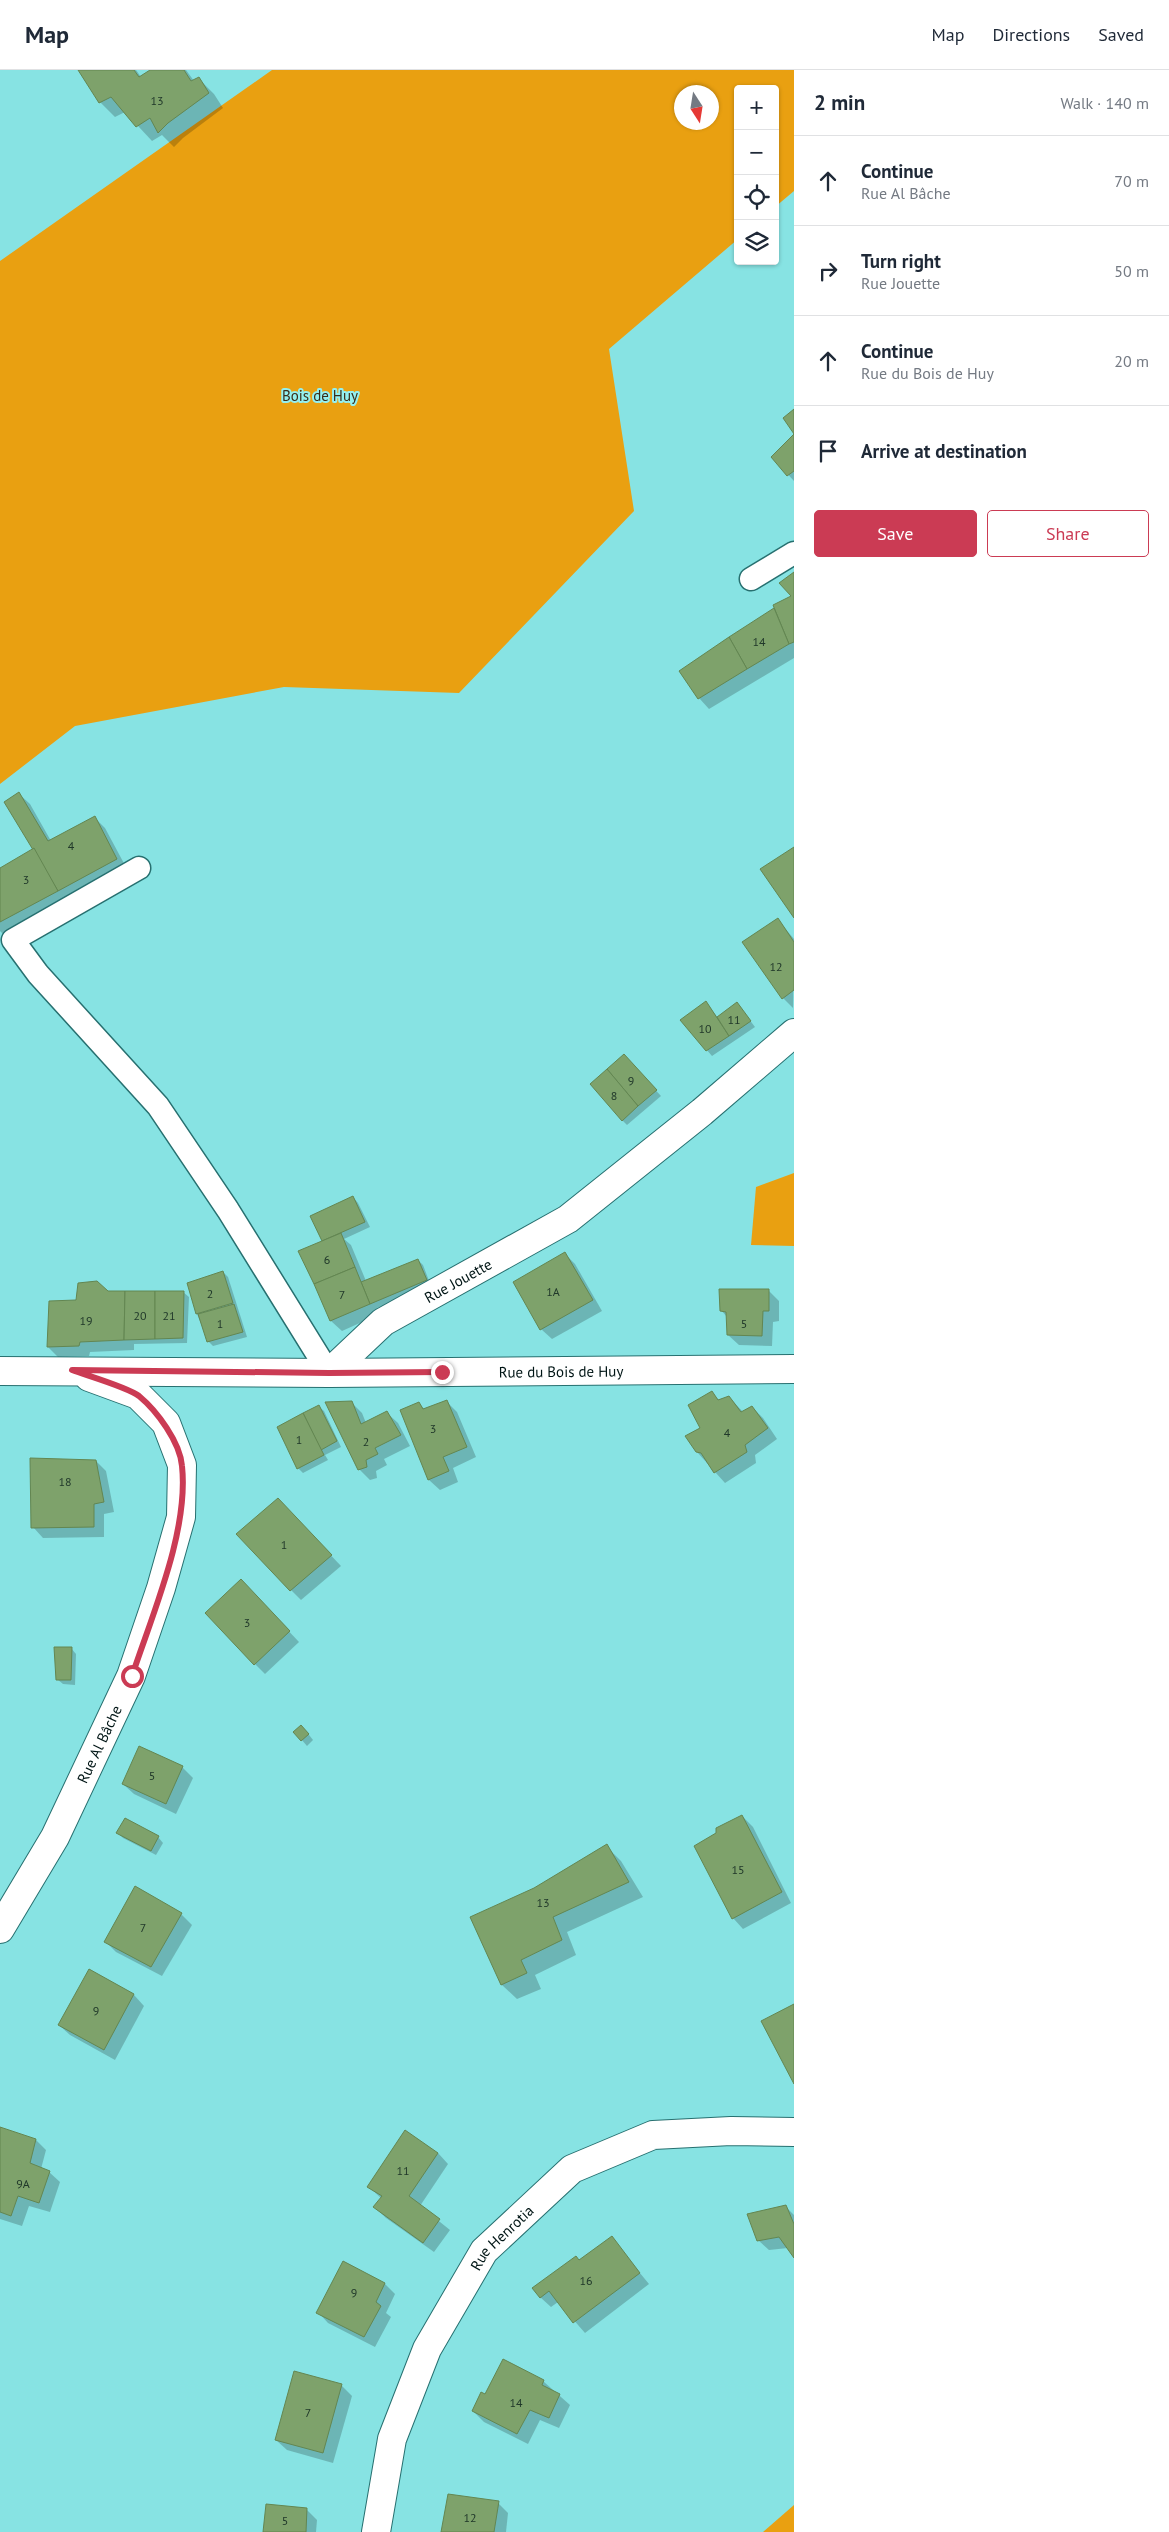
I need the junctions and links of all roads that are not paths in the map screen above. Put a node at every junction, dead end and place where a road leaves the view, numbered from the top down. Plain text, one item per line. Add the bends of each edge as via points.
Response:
1 (794, 553) edge
2 (751, 580) dead end
3 (139, 868) dead end
4 (794, 1033) edge
5 (794, 1369) edge
6 (72, 1370) junction
7 (0, 1371) edge
8 (329, 1373) junction
9 (0, 1929) edge
10 (794, 2132) edge
11 (376, 2532) edge

1 - 2 lane
3 - 8 lane via 13,940 38,974 158,1106 228,1210
4 - 8 street, Rue Jouette via 702,1112 568,1219 383,1322
5 - 8 street, Rue du Bois de Huy
6 - 7 street
6 - 8 street
6 - 9 street, Rue Al Bâche via 138,1395 166,1423 182,1465 181,1517 132,1676 55,1837
10 - 11 street, Rue Henrotia via 653,2135 572,2169 484,2251 426,2349 392,2439

